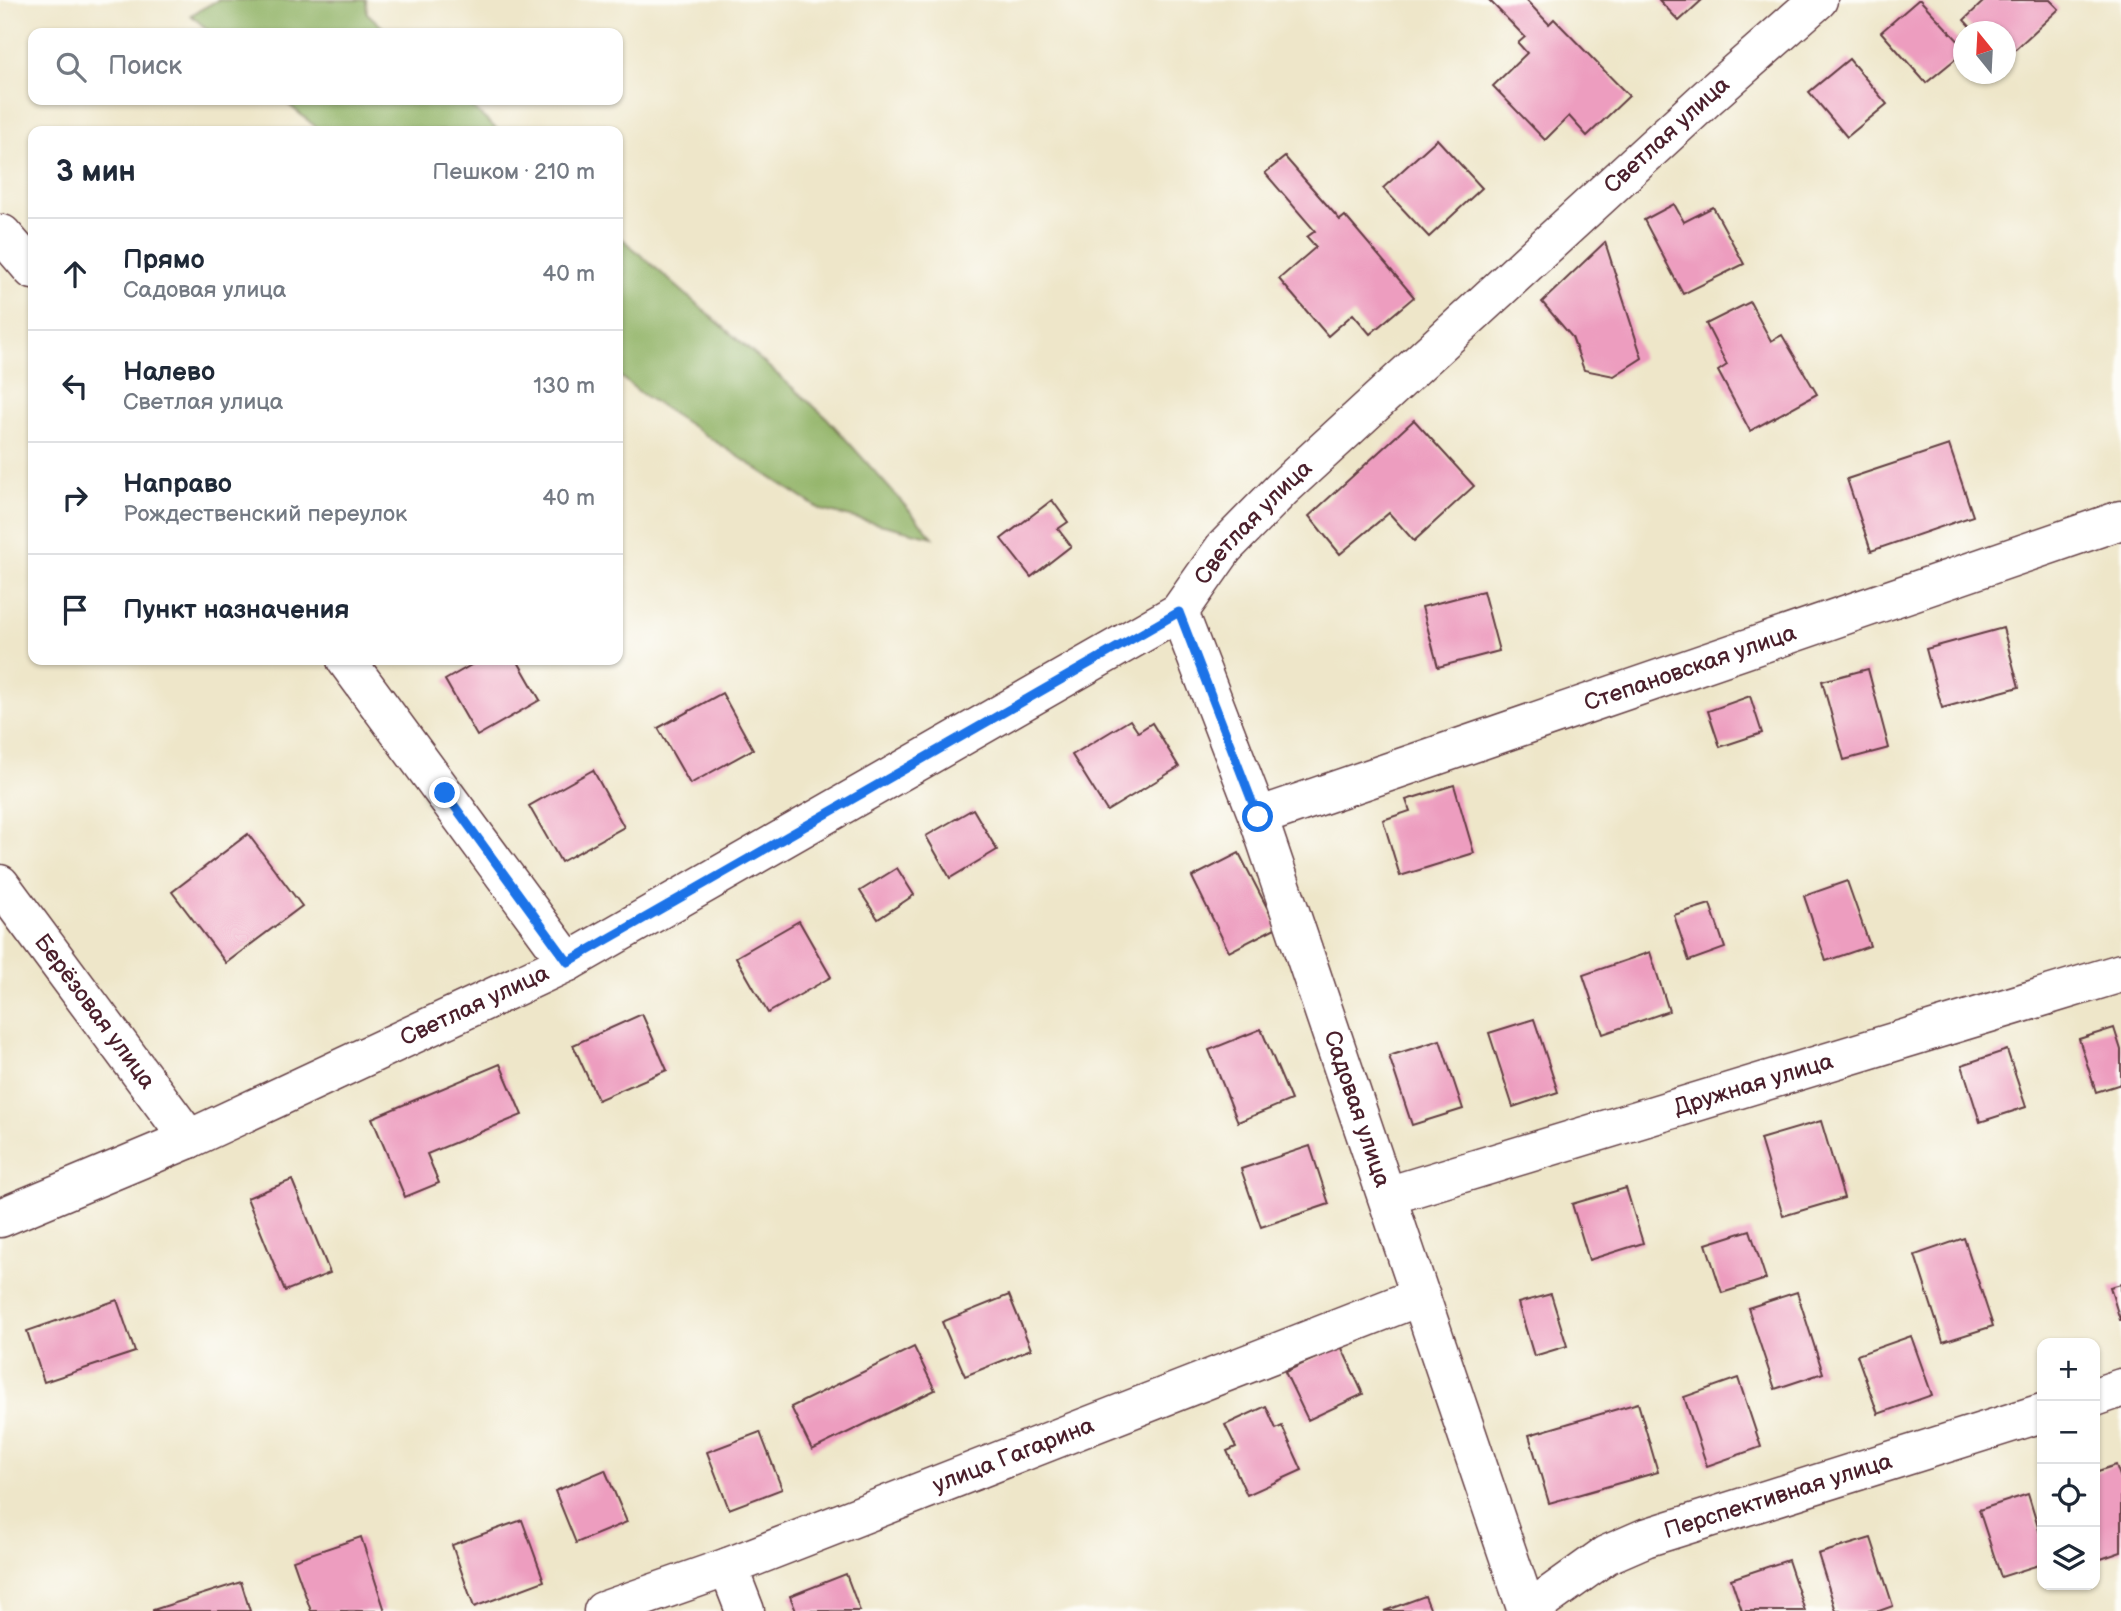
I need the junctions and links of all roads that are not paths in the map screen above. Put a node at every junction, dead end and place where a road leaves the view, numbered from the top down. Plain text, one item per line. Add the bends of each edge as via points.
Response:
1 (1818, 0) edge
2 (2, 234) edge
3 (28, 264) edge
4 (2121, 520) edge
5 (1179, 612) junction
6 (350, 665) edge
7 (1258, 817) junction
8 (0, 884) edge
9 (568, 962) junction
10 (2121, 973) edge
11 (189, 1139) junction
12 (1387, 1196) junction
13 (0, 1218) edge
14 (1421, 1296) junction
15 (2121, 1388) edge
16 (2100, 1394) edge
17 (2037, 1415) edge
18 (729, 1567) junction
19 (603, 1611) edge
20 (746, 1611) edge
21 (1527, 1611) edge

1 - 5 street, Светлая улица via 1283,488 1224,548
2 - 3 street
4 - 7 street, Степановская улица
5 - 7 street, Садовая улица
5 - 9 street, Светлая улица
6 - 9 street
7 - 12 street, Садовая улица
8 - 11 street, Берёзовая улица
9 - 11 street, Светлая улица
10 - 12 street, Дружная улица
11 - 13 street, Светлая улица
12 - 14 street, Садовая улица
14 - 18 street, улица Гагарина
14 - 21 street, Садовая улица
15 - 16 street
17 - 21 street, Перспективная улица via 1645,1538 1606,1555
18 - 19 street, улица Гагарина
18 - 20 street

